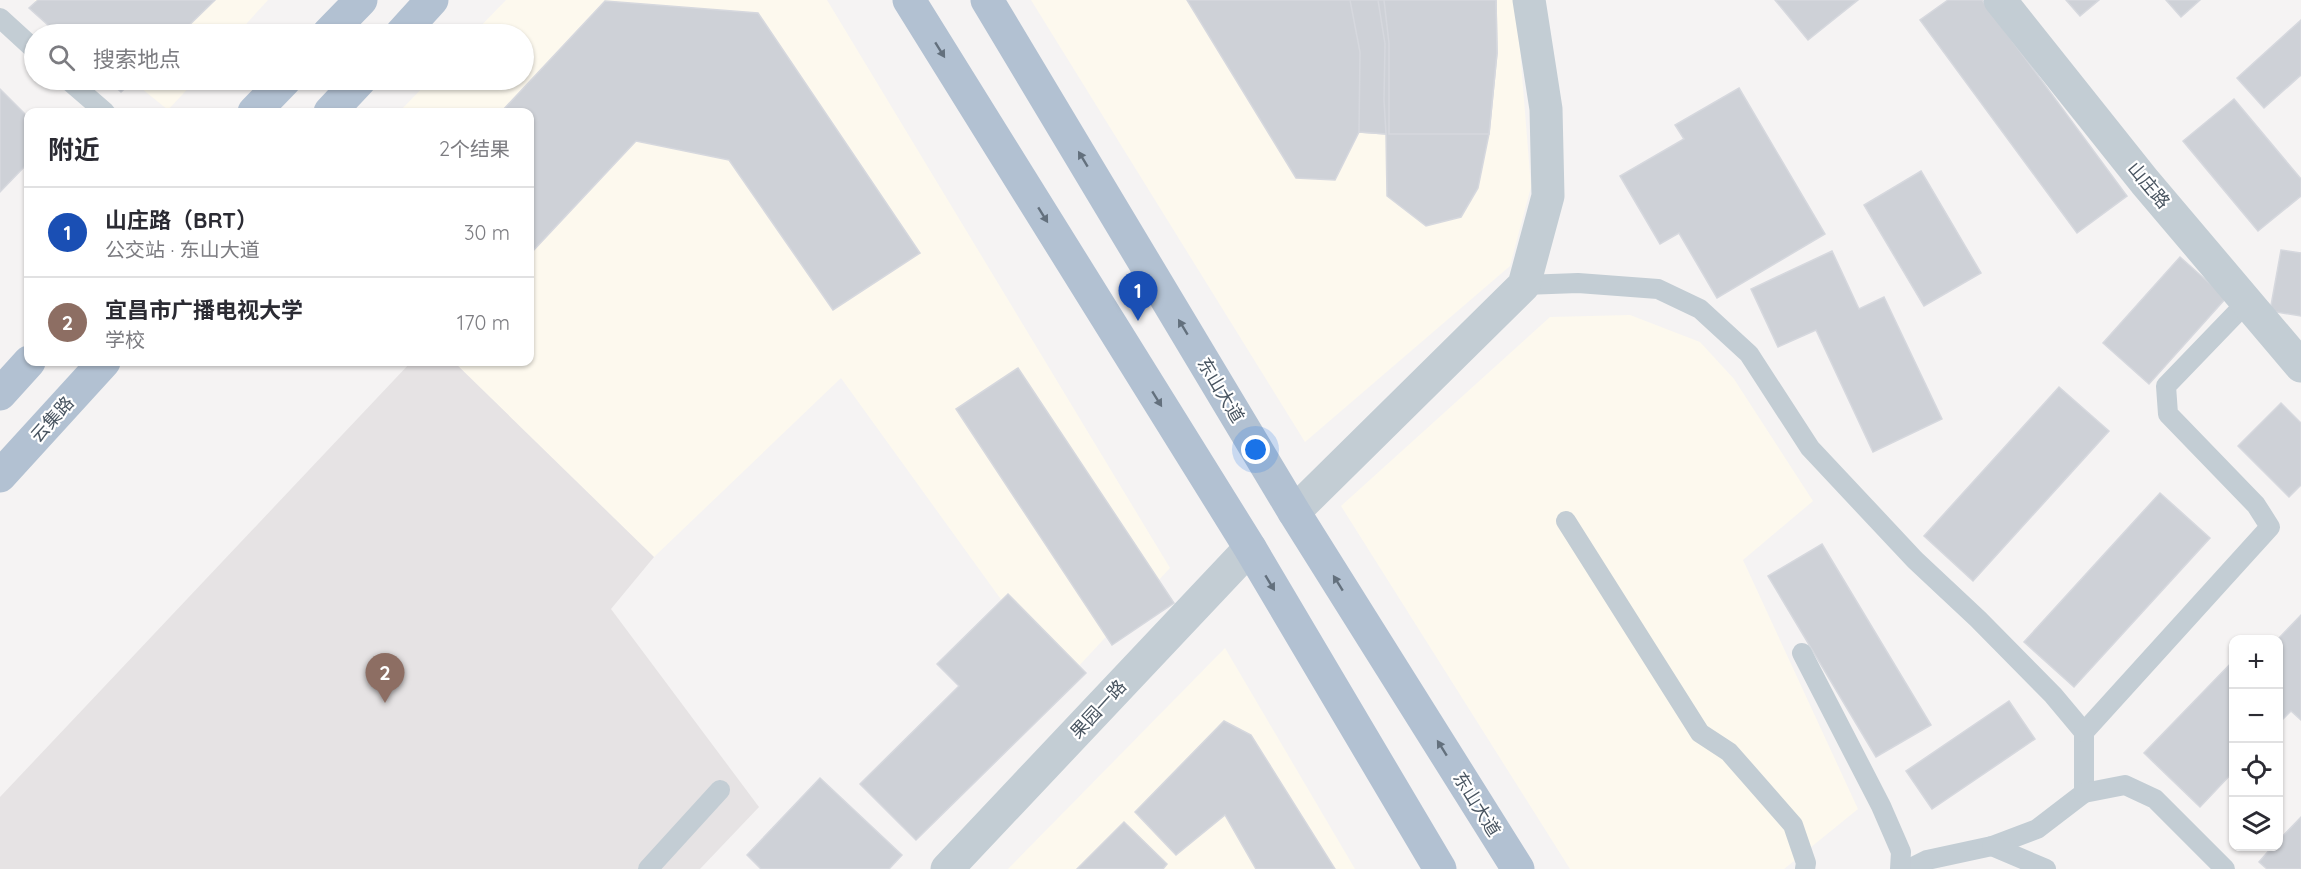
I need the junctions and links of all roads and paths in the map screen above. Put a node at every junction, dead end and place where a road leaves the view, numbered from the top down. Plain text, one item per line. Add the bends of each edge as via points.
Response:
1 (361, 0) edge
2 (432, 0) edge
3 (909, 0) edge
4 (987, 0) edge
5 (1529, 0) edge
6 (2001, 0) edge
7 (0, 18) edge
8 (338, 24) edge
9 (410, 24) edge
10 (24, 40) edge
11 (80, 90) edge
12 (275, 90) edge
13 (351, 90) edge
14 (100, 108) edge
15 (258, 108) edge
16 (334, 108) edge
17 (1524, 285) junction
18 (2247, 302) junction
19 (24, 366) edge
20 (100, 366) edge
21 (2301, 366) edge
22 (0, 394) edge
23 (0, 476) edge
24 (1294, 512) junction
25 (1566, 521) dead end
26 (1250, 548) junction
27 (1802, 653) dead end
28 (2084, 732) junction
29 (720, 790) dead end
30 (2084, 792) junction
31 (1992, 846) junction
32 (648, 869) edge
33 (947, 869) edge
34 (1440, 869) edge
35 (1518, 869) edge
36 (1805, 869) edge
37 (1899, 869) edge
38 (1909, 869) edge
39 (2046, 869) edge
40 (2225, 869) edge

1 - 8 main road
2 - 9 main road
3 -> 26 main road
24 -> 4 main road, 东山大道
5 - 17 street via 1546,109 1548,196
6 - 18 street, 山庄路 via 2145,182
7 - 10 lane
11 - 14 lane
12 - 15 main road
13 - 16 main road
17 - 24 street
17 - 28 lane via 1578,283 1658,289 1700,309 1749,354 1810,448 1915,560 2053,695
18 - 21 street, 山庄路
18 - 28 lane via 2166,386 2168,414 2256,505 2270,527
19 - 22 main road
20 - 23 main road, 云集路
35 -> 24 main road, 东山大道
25 - 36 lane via 1701,733 1729,752 1793,825
26 - 33 street, 果园一路
26 -> 34 main road
27 - 37 lane via 1881,806 1901,852
28 - 30 lane
29 - 32 lane
30 - 31 lane via 2037,829
30 - 40 lane via 2125,785 2155,799
31 - 38 lane via 1927,860
31 - 39 lane

